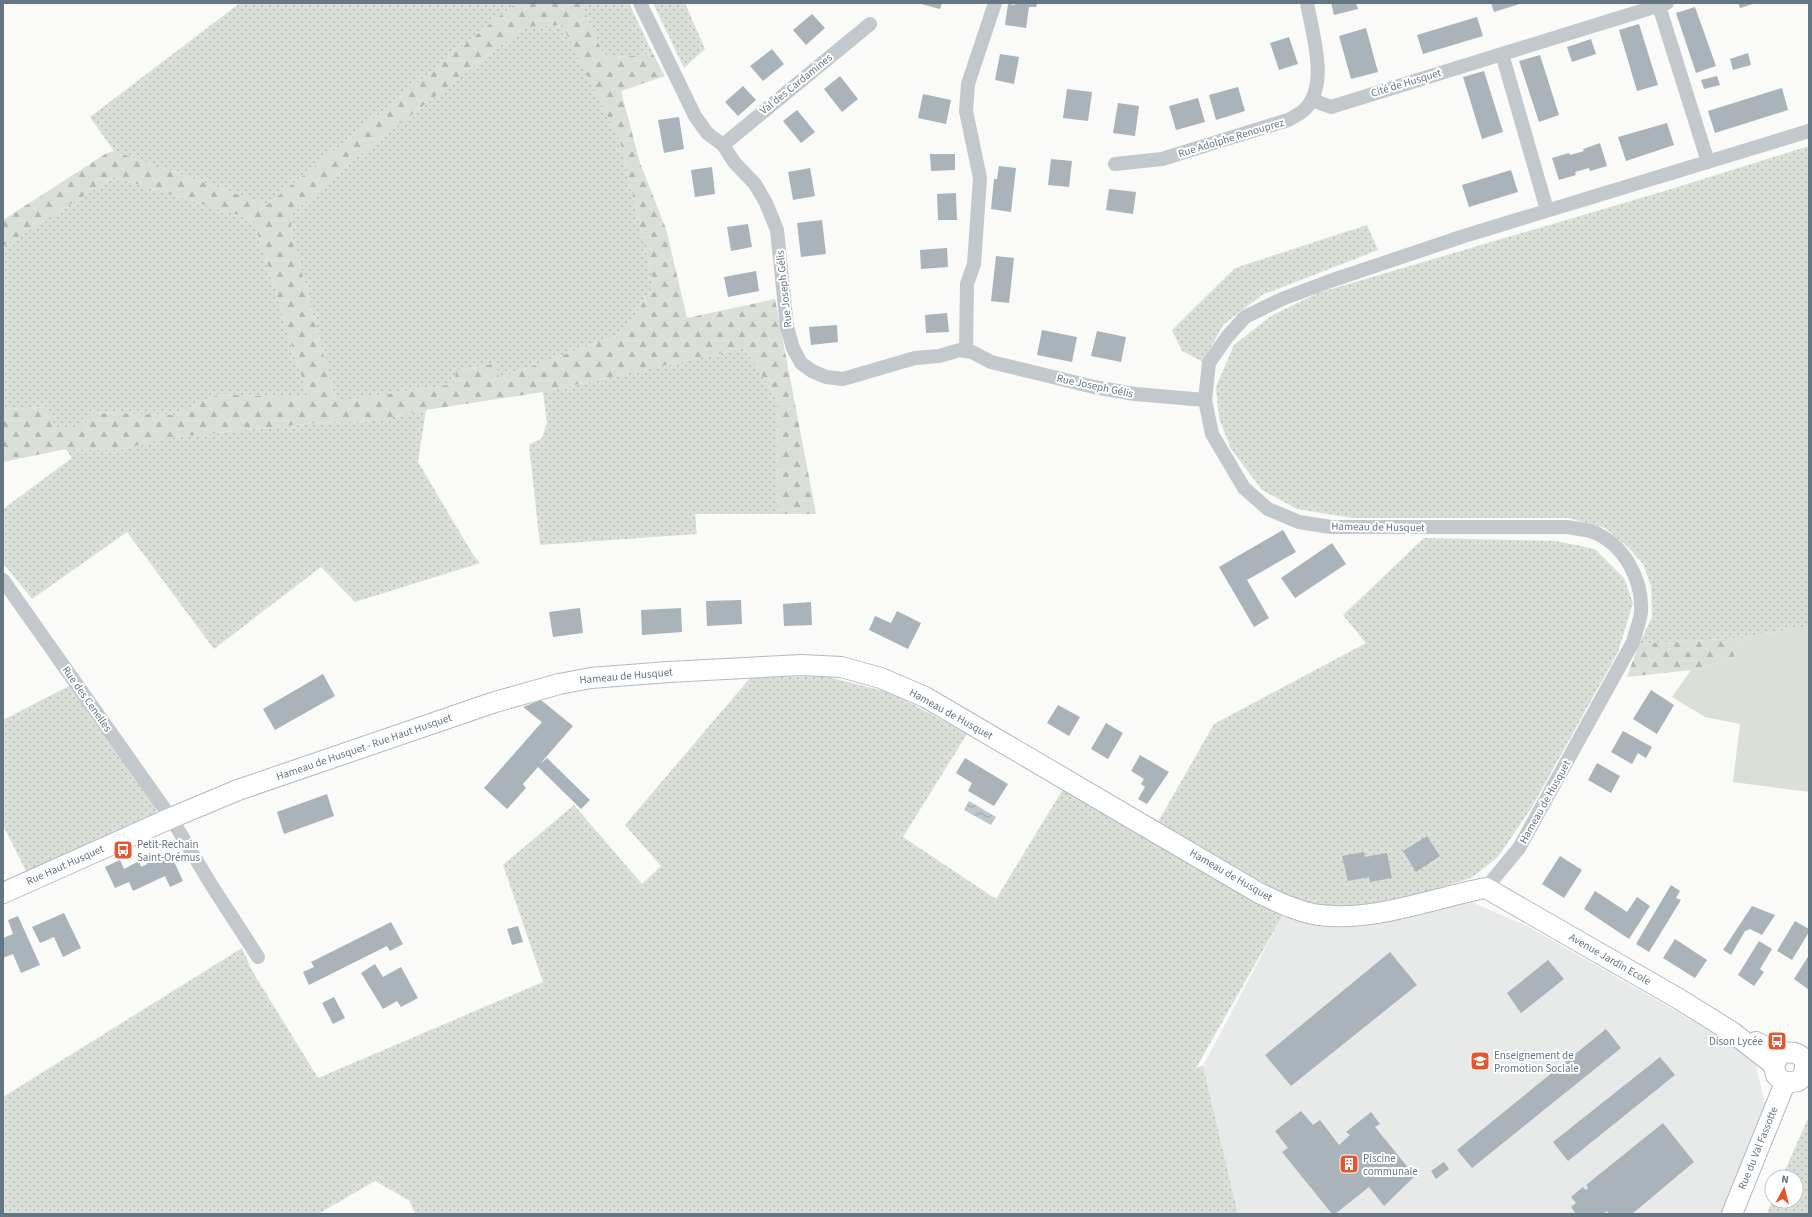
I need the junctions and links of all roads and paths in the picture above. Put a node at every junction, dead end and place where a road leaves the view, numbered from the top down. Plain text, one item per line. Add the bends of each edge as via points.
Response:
1 (640, 3) edge
2 (995, 3) edge
3 (1307, 3) edge
4 (1663, 4) edge
5 (870, 24) dead end
6 (1502, 54) junction
7 (1312, 100) junction
8 (1809, 131) edge
9 (723, 145) junction
10 (1708, 162) junction
11 (1115, 164) dead end
12 (1546, 210) junction
13 (966, 351) junction
14 (1206, 400) junction
15 (3, 580) edge
16 (559, 684) joint
17 (171, 818) junction
18 (1486, 888) junction
19 (3, 893) edge
20 (258, 957) dead end
21 (1778, 1059) junction
22 (1807, 1065) edge
23 (1785, 1083) junction
24 (1732, 1214) edge

1 - 9 street, Rue Joseph Gélis via 695,116 707,133
2 - 13 street via 968,84 966,111 980,178 974,264 967,284
3 - 7 street, Rue Adolphe Renouprez via 1318,76
4 - 6 street, Cité de Husquet
4 - 10 street, Cité de Husquet
5 - 9 street, Val des Cardamines
6 - 7 street, Cité de Husquet via 1331,107
6 - 12 street
7 - 11 street, Rue Adolphe Renouprez via 1304,111 1288,120 1162,159
8 - 10 street
9 - 13 street, Rue Joseph Gélis via 734,162 755,184 777,230 787,327 793,348 802,363 826,377 843,379 915,358
10 - 12 street
12 - 14 street, Hameau de Husquet via 1323,283 1245,317 1226,337 1209,363
13 - 14 street, Rue Joseph Gélis via 991,362 1094,387 1135,394
14 - 18 street, Hameau de Husquet via 1212,434 1244,488 1268,509 1299,522 1331,527 1568,527 1593,532 1608,541 1634,570 1641,612 1633,642 1519,848
15 - 17 street, Rue des Cenelles
16 - 17 street, Hameau de Husquet - Rue Haut Husquet via 495,702 238,790
16 - 18 street, Hameau de Husquet via 598,678 756,667 841,667 882,678 925,697 1259,893 1287,906 1318,915 1366,915
17 - 19 street, Rue Haut Husquet
17 - 20 street, Rue des Cenelles
18 - 21 street, Avenue Jardin Ecole
21 - 22 street via 1798,1054
21 - 23 street via 1776,1075
22 - 23 street via 1802,1078 1794,1083
23 - 24 street, Rue du Val Fassotte

